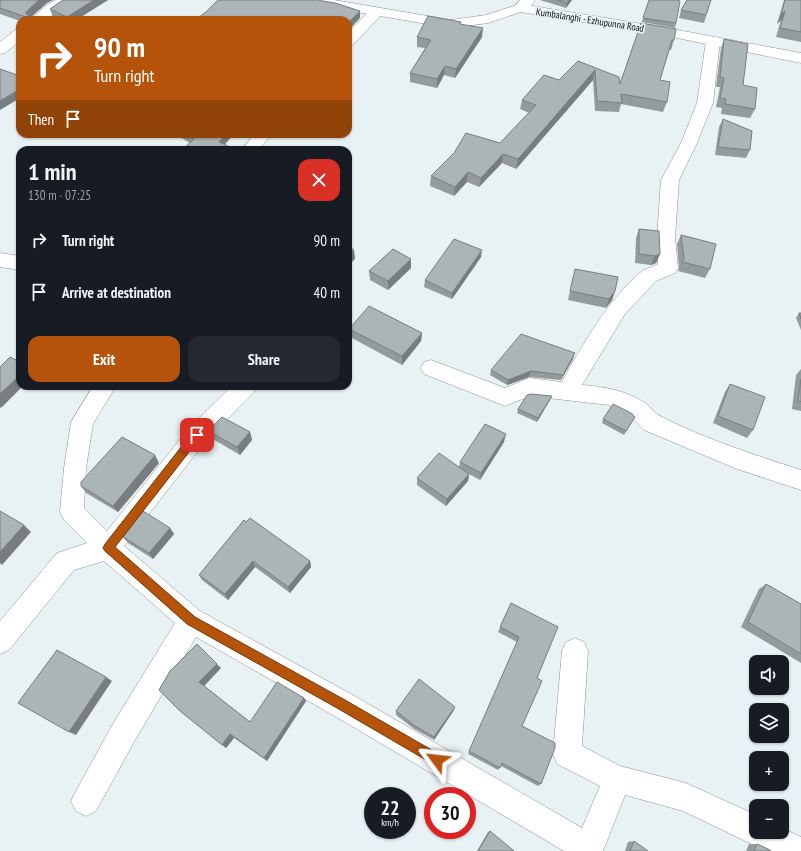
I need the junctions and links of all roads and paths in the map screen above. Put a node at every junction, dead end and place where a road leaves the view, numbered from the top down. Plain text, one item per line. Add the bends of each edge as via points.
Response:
1 (66, 0) edge
2 (308, 0) edge
3 (524, 4) edge
4 (376, 12) junction
5 (42, 16) edge
6 (16, 36) edge
7 (352, 38) edge
8 (713, 41) junction
9 (0, 50) edge
10 (801, 58) edge
11 (260, 138) edge
12 (253, 146) edge
13 (0, 260) edge
14 (16, 262) edge
15 (431, 368) dead end
16 (102, 390) edge
17 (242, 390) edge
18 (568, 391) junction
19 (801, 480) edge
20 (108, 548) junction
21 (191, 620) junction
22 (0, 641) edge
23 (575, 651) dead end
24 (617, 778) junction
25 (86, 801) dead end
26 (749, 828) edge
27 (773, 839) edge
28 (798, 851) edge

1 - 5 street
2 - 4 street, Kumbalanghi - Ezhupunna Road
3 - 4 street, Kumbalanghi - Ezhupunna Road via 488,19 452,24
3 - 8 street, Kumbalanghi - Ezhupunna Road
4 - 7 street
6 - 9 street
8 - 10 street, Kumbalanghi - Ezhupunna Road
8 - 18 street via 705,103 670,180 666,237 668,268 649,276 618,309
11 - 12 street
13 - 14 street
15 - 18 street via 505,397 529,387
16 - 20 street via 82,422 72,512
17 - 20 street via 197,435
18 - 19 street via 612,397 638,410 652,423 745,462
20 - 21 street
20 - 22 street via 66,561
21 - 24 street via 589,849
21 - 25 street
23 - 24 street via 567,754
24 - 26 street via 686,796
27 - 28 street

